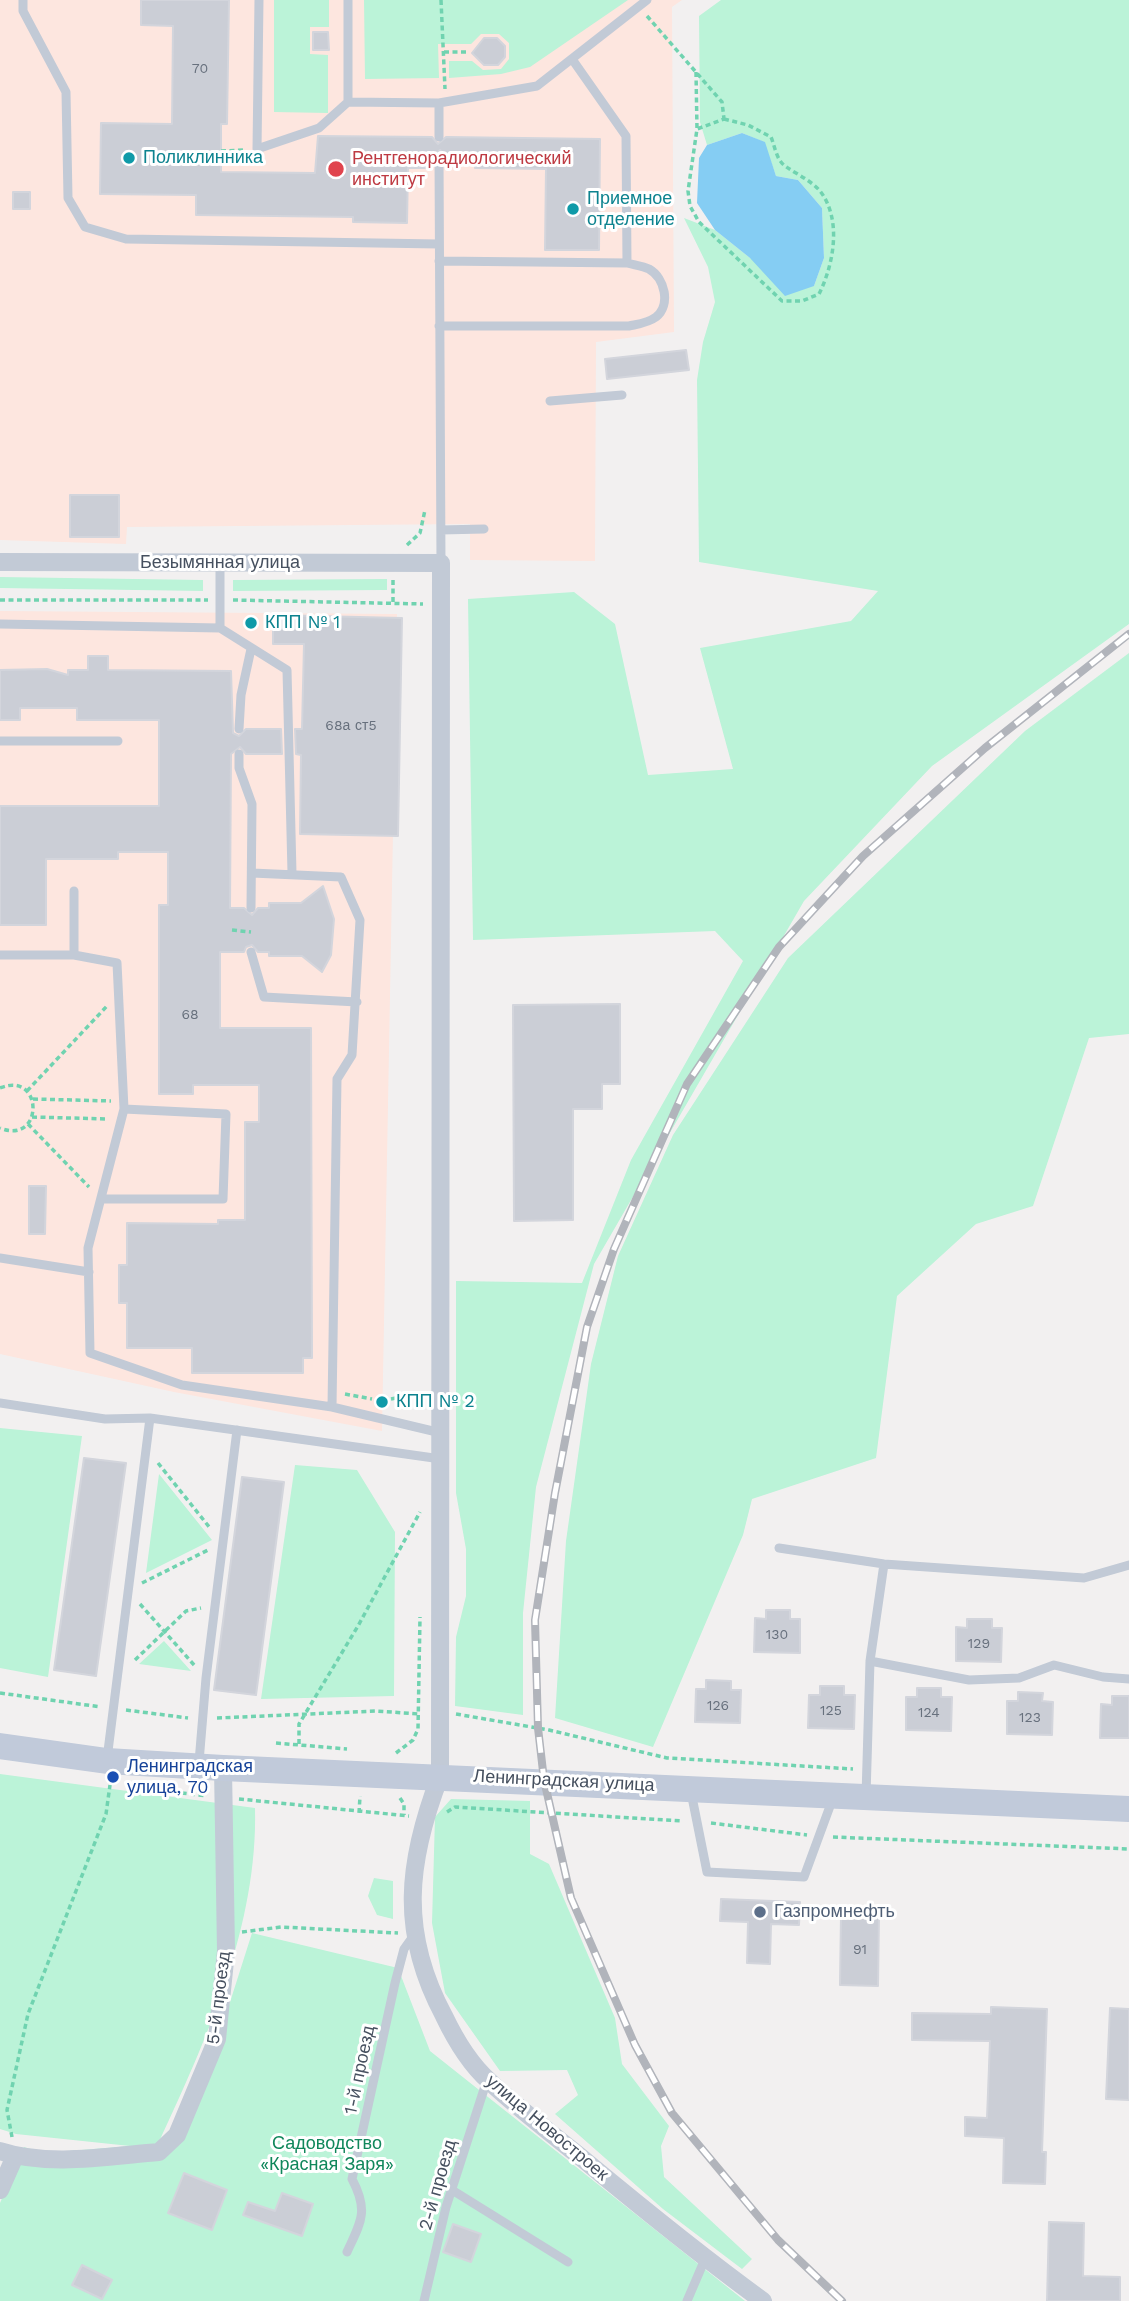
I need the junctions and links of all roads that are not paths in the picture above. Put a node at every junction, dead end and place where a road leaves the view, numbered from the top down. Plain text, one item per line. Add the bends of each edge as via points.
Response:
1 (23, 0) edge
2 (258, 0) edge
3 (348, 0) edge
4 (647, 0) edge
5 (572, 60) junction
6 (348, 102) junction
7 (442, 103) junction
8 (439, 137) dead end
9 (439, 157) dead end
10 (439, 244) junction
11 (439, 261) junction
12 (627, 263) junction
13 (439, 326) junction
14 (622, 395) dead end
15 (550, 401) dead end
16 (484, 529) dead end
17 (441, 530) junction
18 (0, 562) edge
19 (220, 563) junction
20 (441, 563) junction
21 (0, 624) edge
22 (220, 628) junction
23 (251, 649) junction
24 (239, 729) dead end
25 (0, 741) edge
26 (118, 741) dead end
27 (239, 754) dead end
28 (252, 873) junction
29 (292, 873) junction
30 (74, 891) dead end
31 (251, 908) dead end
32 (251, 952) dead end
33 (0, 955) edge
34 (74, 955) junction
35 (357, 1002) junction
36 (124, 1105) junction
37 (100, 1199) junction
38 (0, 1258) edge
39 (89, 1272) junction
40 (0, 1403) edge
41 (332, 1406) junction
42 (150, 1418) junction
43 (237, 1430) junction
44 (440, 1433) junction
45 (440, 1459) junction
46 (779, 1548) dead end
47 (884, 1564) junction
48 (1129, 1565) edge
49 (870, 1661) junction
50 (1129, 1679) edge
51 (0, 1746) edge
52 (107, 1761) junction
53 (211, 1767) junction
54 (440, 1776) junction
55 (690, 1787) junction
56 (835, 1794) junction
57 (866, 1797) junction
58 (1129, 1809) edge
59 (414, 1935) junction
60 (487, 2080) junction
61 (7, 2154) edge
62 (0, 2190) edge
63 (452, 2190) junction
64 (346, 2252) dead end
65 (705, 2259) junction
66 (568, 2262) dead end
67 (424, 2301) edge
68 (687, 2301) edge
69 (763, 2301) edge

1 - 10 lane via 23,11 66,92 68,198 85,227 126,239
2 - 6 lane via 257,149 319,128
3 - 6 lane
4 - 5 lane
5 - 7 lane via 537,86
5 - 12 lane via 626,136
6 - 7 lane
7 - 8 lane
9 - 10 lane
10 - 11 lane
11 - 12 lane
11 - 13 lane
12 - 13 lane via 649,268 661,280 665,300 659,316 647,323
13 - 17 lane
14 - 15 lane
16 - 17 lane
17 - 20 lane
18 - 19 street, Безымянная улица
19 - 20 street, Безымянная улица
19 - 22 lane
20 - 44 street
21 - 22 lane
22 - 23 lane
23 - 24 lane
23 - 29 lane via 286,670
25 - 26 lane
27 - 28 lane via 239,768 252,804
28 - 29 lane
28 - 31 lane
29 - 35 lane via 341,877 360,920
30 - 34 lane
32 - 35 lane via 264,997
33 - 34 lane
34 - 36 lane via 117,962
35 - 41 lane via 352,1055 337,1079
36 - 37 lane
36 - 37 lane via 226,1114 223,1199
37 - 39 lane via 88,1248
38 - 39 lane
39 - 41 lane via 90,1353 182,1385
40 - 42 lane via 105,1419
41 - 44 lane
42 - 43 lane
42 - 52 lane
43 - 45 lane
43 - 53 lane via 205,1678
44 - 45 street
45 - 54 street
46 - 47 lane
47 - 48 lane via 1084,1578
47 - 49 lane
49 - 50 lane via 969,1680 1019,1678 1054,1665
49 - 57 lane
51 - 52 main road, Ленинградская улица
52 - 53 main road, Ленинградская улица
53 - 54 main road, Ленинградская улица
53 - 61 street, 5-й проезд via 223,1797 225,1934 217,2039 177,2135 159,2152 72,2158
54 - 55 main road, Ленинградская улица
54 - 59 street, улица Новостроек via 421,1827 415,1862
55 - 56 main road, Ленинградская улица
55 - 56 lane via 707,1872 804,1878
56 - 57 main road, Ленинградская улица
57 - 58 main road, Ленинградская улица
59 - 60 street, улица Новостроек via 429,1988 456,2039
59 - 64 lane, 1-й проезд via 404,1949 395,1983 352,2179 361,2196 363,2218
60 - 63 lane, 2-й проезд
60 - 65 street, улица Новостроек
61 - 62 street
63 - 66 lane
63 - 67 lane, 2-й проезд
65 - 68 lane
65 - 69 street, улица Новостроек

